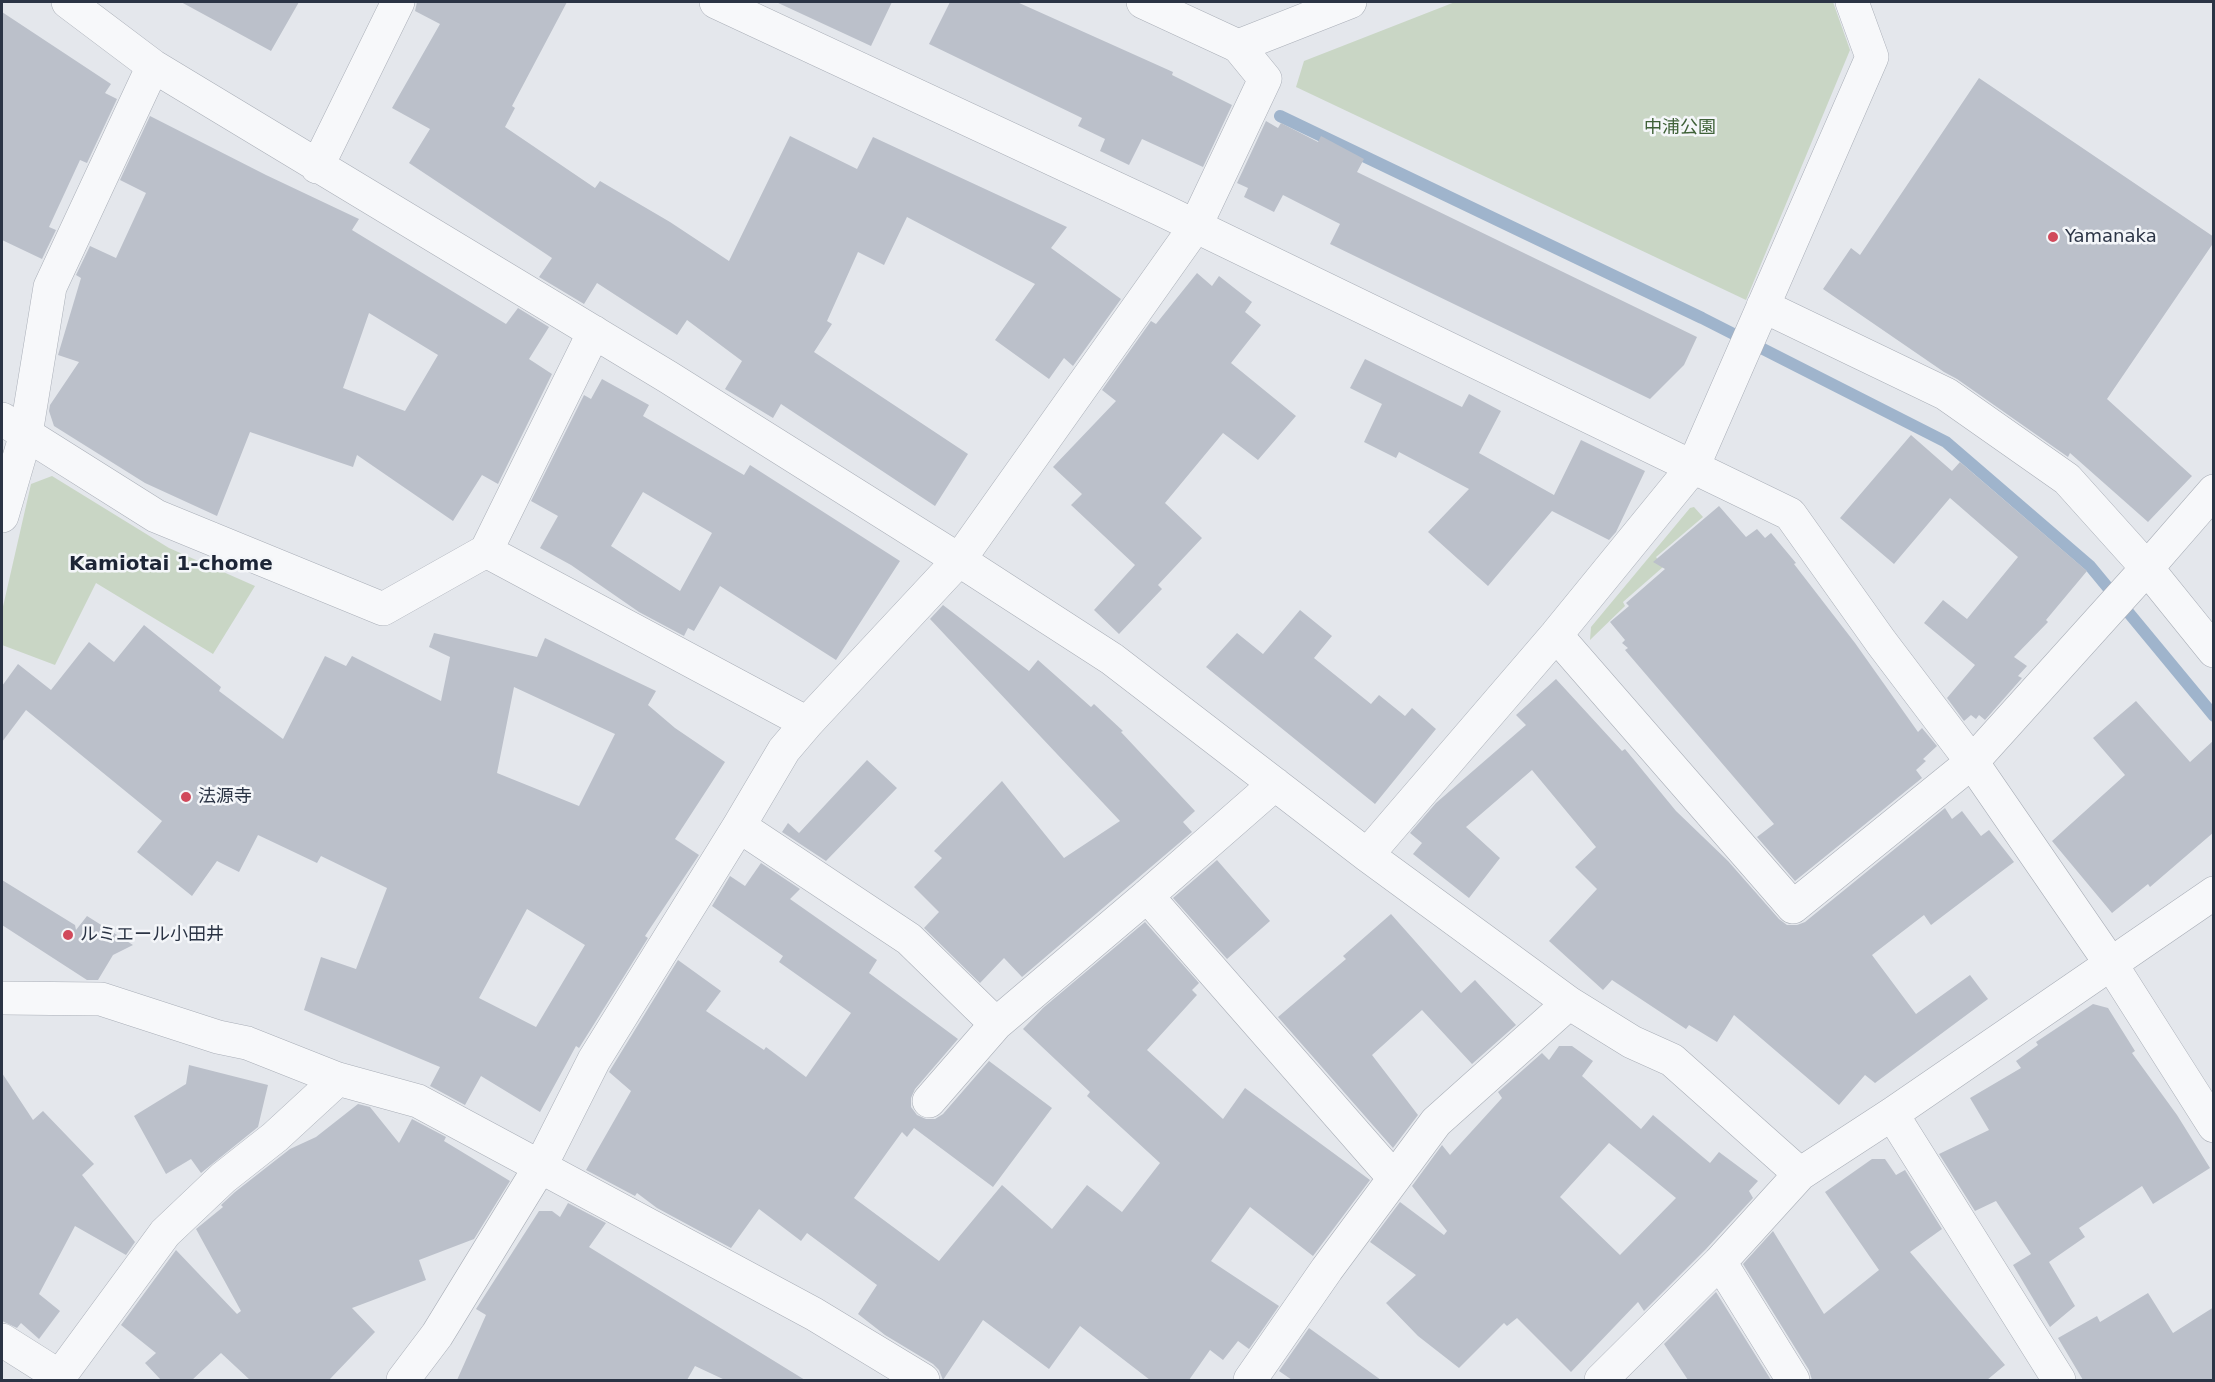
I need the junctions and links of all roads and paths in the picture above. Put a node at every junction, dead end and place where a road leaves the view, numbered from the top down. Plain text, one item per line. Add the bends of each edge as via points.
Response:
1 (68, 2) edge
2 (398, 2) edge
3 (716, 2) edge
4 (1143, 2) edge
5 (1350, 2) edge
6 (1852, 2) edge
7 (1238, 46) junction
8 (153, 66) junction
9 (317, 167) junction
10 (1195, 227) junction
11 (1760, 314) junction
12 (594, 332) junction
13 (14, 426) edge
14 (1693, 467) junction
15 (2214, 491) edge
16 (2, 516) edge
17 (486, 550) junction
18 (959, 560) junction
19 (2147, 568) junction
20 (1556, 635) junction
21 (2214, 651) edge
22 (807, 723) junction
23 (1972, 762) junction
24 (1275, 784) junction
25 (740, 826) junction
26 (1367, 855) junction
27 (2214, 893) edge
28 (1147, 896) junction
29 (2111, 964) junction
30 (2, 998) edge
31 (1569, 1003) junction
32 (996, 1024) junction
33 (339, 1079) junction
34 (929, 1101) dead end
35 (1892, 1114) junction
36 (2214, 1125) edge
37 (540, 1167) junction
38 (1800, 1174) junction
39 (1394, 1178) junction
40 (1720, 1262) junction
41 (2, 1340) edge
42 (58, 1378) edge
43 (403, 1380) edge
44 (923, 1380) edge
45 (1250, 1380) edge
46 (1601, 1380) edge
47 (1792, 1380) edge
48 (2059, 1380) edge

1 - 8 street
2 - 9 street
3 - 10 street
4 - 7 street
5 - 7 street
6 - 11 street via 1872,57
7 - 10 street via 1265,79
8 - 9 street
8 - 13 street via 50,287
9 - 12 street
10 - 14 street
10 - 18 street
11 - 14 street
11 - 19 street via 1946,393 2067,479
12 - 17 street
12 - 18 street
13 - 16 street
13 - 17 street via 156,516 383,609
14 - 20 street
14 - 23 street via 1790,514
15 - 19 street
17 - 22 street
18 - 22 street
18 - 24 street via 1112,659
19 - 21 street
19 - 23 street
20 - 23 street via 1793,908
20 - 26 street
22 - 25 street via 784,750
23 - 29 street
24 - 26 street
24 - 28 street
25 - 32 street via 909,939
25 - 37 street via 594,1060
26 - 31 street
27 - 29 street
28 - 32 street
28 - 39 street
29 - 35 street
29 - 36 street
30 - 33 street via 101,999 247,1043
31 - 38 street via 1632,1042 1672,1060
31 - 39 street via 1436,1122
32 - 34 street
33 - 37 street via 418,1101
33 - 42 street via 165,1233
35 - 38 street
35 - 48 street
37 - 43 street via 436,1335
37 - 44 street via 814,1314
38 - 40 street
39 - 45 street
40 - 46 street
40 - 47 street
41 - 42 street

